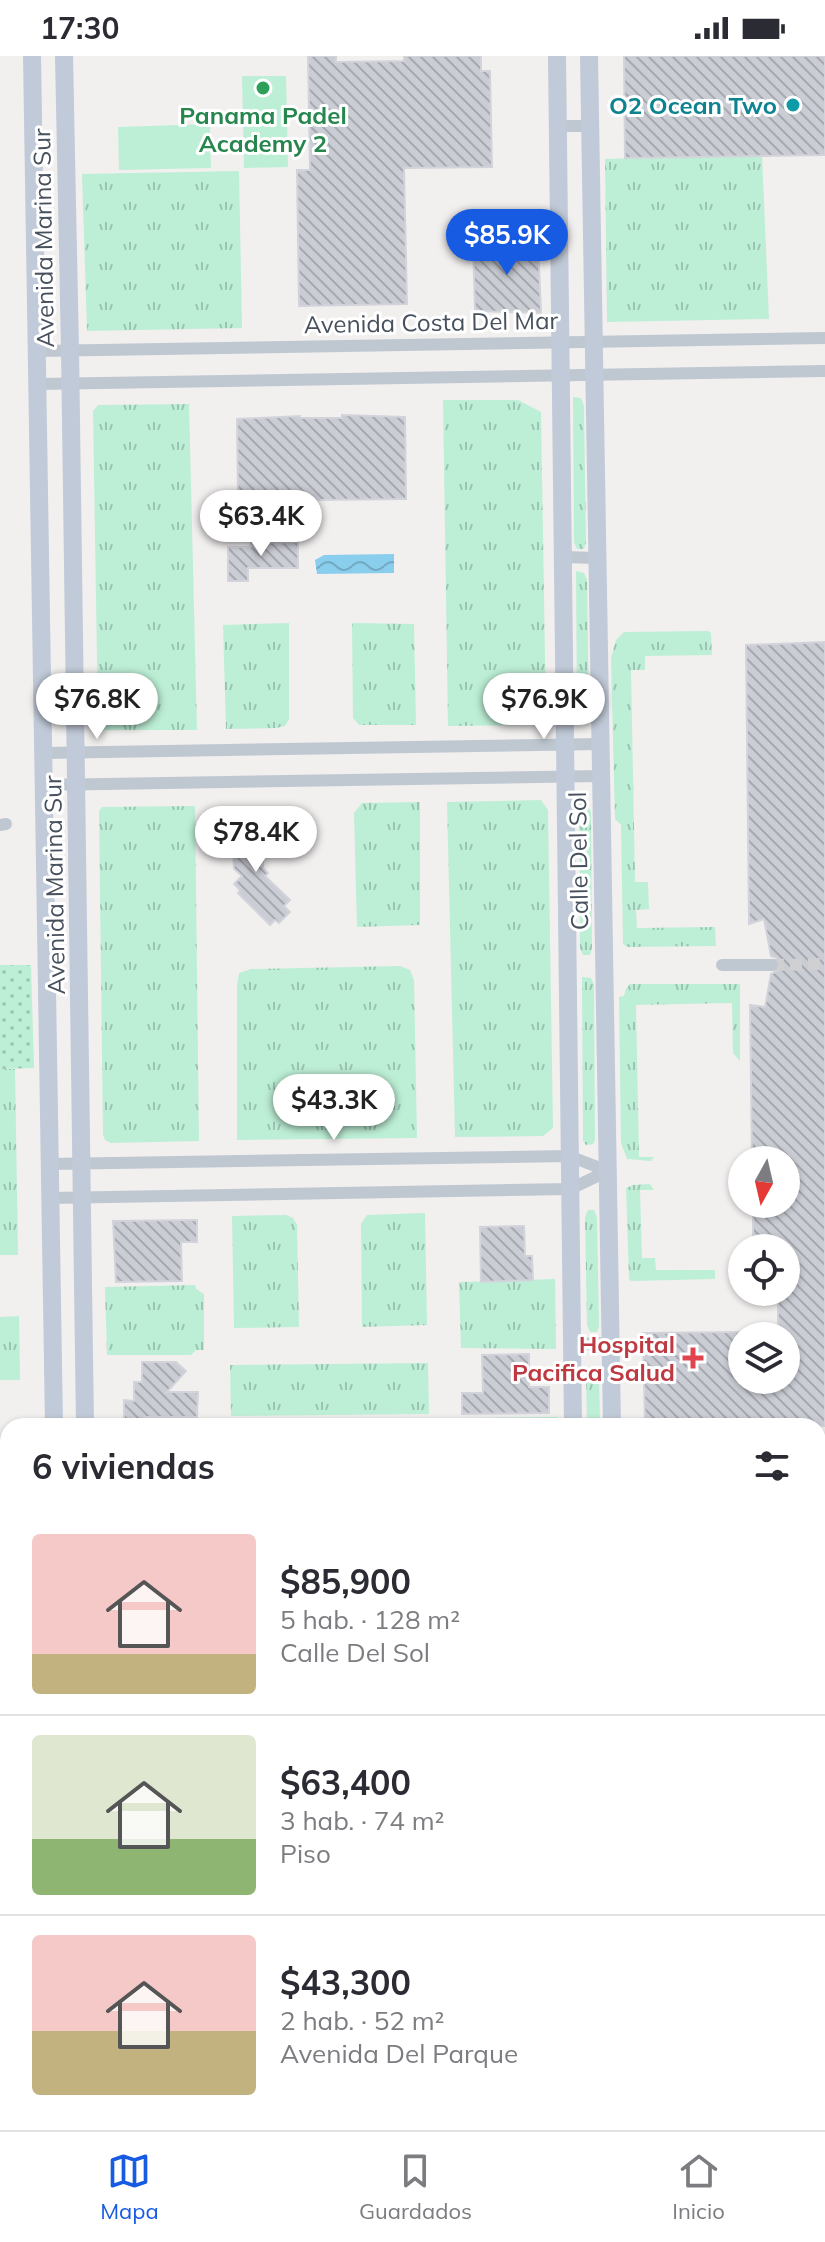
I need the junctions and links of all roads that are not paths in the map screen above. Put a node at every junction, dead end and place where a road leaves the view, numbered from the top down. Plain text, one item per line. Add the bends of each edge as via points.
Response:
1 (32, 56) edge
2 (64, 56) edge
3 (557, 56) edge
4 (589, 56) edge
5 (558, 126) junction
6 (590, 126) junction
7 (825, 338) edge
8 (593, 342) junction
9 (560, 343) junction
10 (70, 350) junction
11 (37, 351) junction
12 (825, 371) edge
13 (594, 375) junction
14 (560, 376) junction
15 (38, 384) junction
16 (71, 384) junction
17 (562, 557) junction
18 (597, 558) junction
19 (565, 744) junction
20 (600, 744) junction
21 (76, 752) junction
22 (44, 753) junction
23 (601, 776) junction
24 (565, 777) junction
25 (77, 784) junction
26 (44, 785) junction
27 (722, 965) dead end
28 (772, 965) tunnel mouth
29 (569, 1156) junction
30 (50, 1164) junction
31 (83, 1164) junction
32 (608, 1171) junction
33 (570, 1189) junction
34 (83, 1197) junction
35 (51, 1198) junction
36 (611, 1343) junction
37 (572, 1344) junction
38 (54, 1418) edge
39 (85, 1418) edge
40 (573, 1418) edge
41 (612, 1418) edge

1 - 11 street, Avenida Marina Sur
2 - 10 street, Avenida Marina Sur
3 - 5 street, Calle Del Sol
4 - 6 street, Calle Del Sol
5 - 6 street
5 - 9 street, Calle Del Sol
6 - 8 street, Calle Del Sol
7 - 8 street, Avenida Costa Del Mar
8 - 9 street, Avenida Costa Del Mar
8 - 13 street, Calle Del Sol
9 - 10 street, Avenida Costa Del Mar
9 - 14 street, Calle Del Sol
10 - 11 street, Avenida Costa Del Mar
10 - 16 street, Avenida Marina Sur
11 - 15 street, Avenida Marina Sur
12 - 13 street
13 - 14 street
13 - 18 street, Calle Del Sol
14 - 16 street
14 - 17 street, Calle Del Sol
15 - 16 street
15 - 22 street, Avenida Marina Sur
16 - 21 street, Avenida Marina Sur
17 - 18 street
17 - 19 street, Calle Del Sol
18 - 20 street, Calle Del Sol
19 - 20 street
19 - 21 street
19 - 24 street, Calle Del Sol
20 - 23 street, Calle Del Sol
21 - 22 street
21 - 25 street, Avenida Marina Sur
22 - 26 street, Avenida Marina Sur
23 - 24 street
23 - 32 street, Calle Del Sol
24 - 25 street
24 - 29 street, Calle Del Sol
25 - 26 street
25 - 31 street, Avenida Marina Sur
26 - 30 street, Avenida Marina Sur
27 - 28 street
29 - 31 street
29 - 32 street
29 - 33 street, Calle Del Sol
30 - 31 street
30 - 35 street, Avenida Marina Sur
31 - 34 street, Avenida Marina Sur
32 - 33 street
32 - 36 street, Calle Del Sol
33 - 34 street
33 - 37 street, Calle Del Sol
34 - 35 street
34 - 39 street, Avenida Marina Sur
35 - 38 street, Avenida Marina Sur
36 - 37 street
36 - 41 street, Calle Del Sol
37 - 40 street, Calle Del Sol

